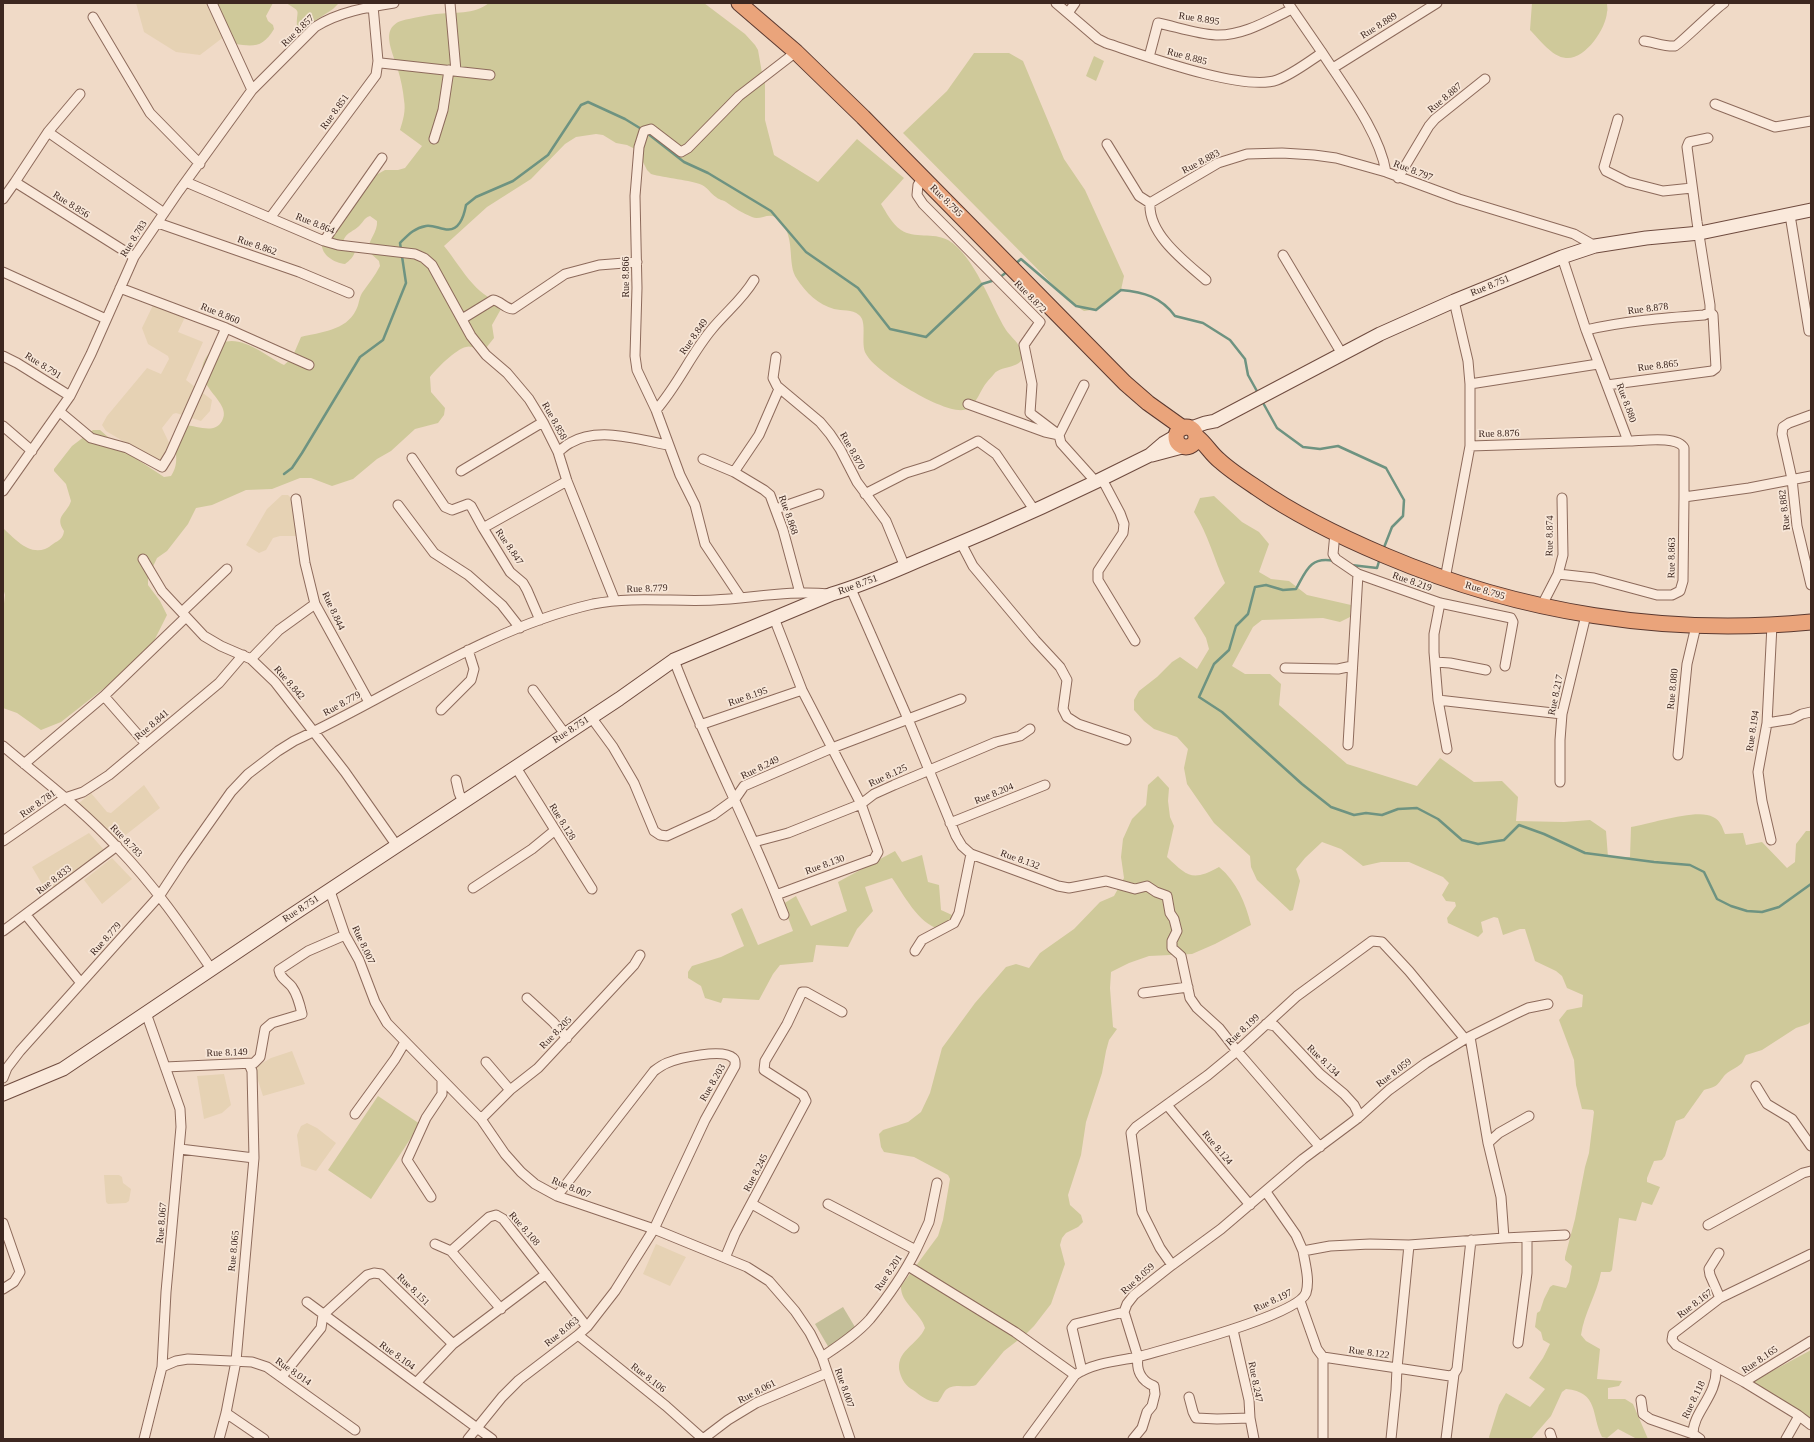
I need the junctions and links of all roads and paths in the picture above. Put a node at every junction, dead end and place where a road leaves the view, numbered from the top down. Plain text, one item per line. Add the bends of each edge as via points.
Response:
1 (212, 3) edge
2 (390, 3) edge
3 (450, 3) edge
4 (739, 3) edge
5 (1056, 3) edge
6 (1075, 3) edge
7 (1437, 3) edge
8 (1724, 3) edge
9 (373, 6) junction
10 (1290, 6) edge
11 (1068, 13) junction
12 (93, 17) dead end
13 (1644, 41) dead end
14 (796, 52) junction
15 (1322, 53) junction
16 (1149, 58) junction
17 (378, 61) junction
18 (1333, 68) junction
19 (453, 70) junction
20 (490, 75) dead end
21 (1485, 79) dead end
22 (252, 90) junction
23 (80, 94) dead end
24 (1715, 104) dead end
25 (1618, 119) dead end
26 (1811, 121) edge
27 (48, 132) junction
28 (434, 138) dead end
29 (1708, 138) dead end
30 (1107, 144) dead end
31 (382, 158) dead end
32 (200, 164) junction
33 (1386, 172) junction
34 (923, 178) junction
35 (1398, 178) junction
36 (15, 182) junction
37 (186, 182) junction
38 (1692, 188) junction
39 (3, 199) edge
40 (1150, 203) junction
41 (1811, 210) edge
42 (164, 212) junction
43 (1790, 215) junction
44 (270, 218) junction
45 (158, 223) junction
46 (1700, 233) junction
47 (324, 241) junction
48 (1595, 246) junction
49 (1283, 255) dead end
50 (134, 257) junction
51 (1562, 257) junction
52 (637, 262) junction
53 (3, 272) edge
54 (437, 272) joint
55 (754, 280) dead end
56 (1206, 280) dead end
57 (120, 288) junction
58 (348, 293) dead end
59 (1454, 300) junction
60 (1710, 312) junction
61 (106, 319) junction
62 (462, 319) junction
63 (226, 328) junction
64 (1586, 330) junction
65 (1809, 331) dead end
66 (1342, 354) junction
67 (3, 356) edge
68 (776, 357) dead end
69 (1598, 364) junction
70 (309, 365) dead end
71 (1470, 384) junction
72 (1084, 385) dead end
73 (1607, 385) junction
74 (779, 389) junction
75 (70, 396) junction
76 (968, 404) dead end
77 (656, 410) junction
78 (60, 412) junction
79 (1811, 415) edge
80 (543, 422) junction
81 (3, 426) edge
82 (1059, 435) junction
83 (1186, 437) junction
84 (1628, 441) junction
85 (668, 445) junction
86 (1470, 446) junction
87 (32, 450) junction
88 (558, 452) junction
89 (412, 458) dead end
90 (703, 459) dead end
91 (461, 471) dead end
92 (734, 472) junction
93 (1811, 476) edge
94 (1792, 480) junction
95 (1099, 481) junction
96 (567, 482) junction
97 (3, 491) edge
98 (819, 494) dead end
99 (865, 494) junction
100 (1684, 497) junction
101 (1562, 498) dead end
102 (296, 499) dead end
103 (398, 505) dead end
104 (776, 509) junction
105 (1035, 511) junction
106 (483, 528) junction
107 (1335, 533) junction
108 (961, 543) junction
109 (143, 558) dead end
110 (904, 567) junction
111 (227, 569) dead end
112 (1358, 574) junction
113 (1558, 574) junction
114 (1445, 579) junction
115 (1811, 585) edge
116 (851, 589) junction
117 (800, 593) junction
118 (832, 594) junction
119 (741, 598) junction
120 (615, 601) junction
121 (1440, 603) junction
122 (315, 604) junction
123 (1541, 607) junction
124 (184, 614) junction
125 (1586, 615) junction
126 (774, 618) junction
127 (540, 620) junction
128 (1811, 622) edge
129 (1772, 625) junction
130 (1696, 626) junction
131 (520, 628) junction
132 (1135, 640) dead end
133 (468, 650) junction
134 (243, 655) junction
135 (252, 660) junction
136 (674, 660) junction
137 (1435, 662) junction
138 (1352, 666) junction
139 (1505, 666) dead end
140 (1285, 668) dead end
141 (1486, 670) dead end
142 (533, 690) dead end
143 (802, 690) junction
144 (104, 696) junction
145 (961, 699) dead end
146 (1438, 700) junction
147 (369, 702) junction
148 (441, 710) dead end
149 (1811, 712) edge
150 (1562, 714) junction
151 (591, 717) junction
152 (908, 719) junction
153 (1767, 723) junction
154 (700, 725) junction
155 (1030, 729) dead end
156 (314, 732) junction
157 (565, 734) junction
158 (1126, 740) dead end
159 (146, 744) junction
160 (1348, 745) dead end
161 (3, 746) edge
162 (832, 748) junction
163 (1447, 749) dead end
164 (1678, 755) dead end
165 (24, 764) junction
166 (515, 766) junction
167 (928, 771) junction
168 (456, 780) dead end
169 (1560, 782) dead end
170 (1045, 785) dead end
171 (65, 798) junction
172 (735, 799) junction
173 (463, 802) junction
174 (861, 804) junction
175 (950, 823) junction
176 (554, 831) junction
177 (1771, 840) dead end
178 (3, 841) edge
179 (754, 842) junction
180 (117, 846) junction
181 (397, 846) junction
182 (971, 854) junction
183 (473, 888) dead end
184 (592, 889) dead end
185 (330, 891) junction
186 (160, 895) junction
187 (776, 895) junction
188 (26, 915) junction
189 (784, 915) dead end
190 (3, 931) edge
191 (345, 935) junction
192 (915, 951) dead end
193 (640, 955) dead end
194 (212, 970) junction
195 (81, 983) junction
196 (1188, 987) junction
197 (1142, 993) dead end
198 (527, 998) dead end
199 (1548, 1004) dead end
200 (842, 1012) dead end
201 (146, 1013) junction
202 (1266, 1024) junction
203 (567, 1038) junction
204 (1468, 1038) junction
205 (405, 1042) junction
206 (1237, 1052) junction
207 (486, 1062) dead end
208 (249, 1064) junction
209 (165, 1067) junction
210 (3, 1078) edge
211 (442, 1081) junction
212 (1756, 1086) dead end
213 (510, 1090) junction
214 (3, 1094) edge
215 (1166, 1105) junction
216 (355, 1114) dead end
217 (1529, 1116) dead end
218 (1358, 1118) junction
219 (481, 1119) junction
220 (1488, 1143) junction
221 (1811, 1146) edge
222 (1320, 1147) junction
223 (180, 1149) junction
224 (254, 1158) junction
225 (1811, 1171) edge
226 (937, 1183) dead end
227 (1266, 1192) junction
228 (557, 1196) junction
229 (431, 1197) dead end
230 (752, 1204) junction
231 (828, 1204) dead end
232 (1250, 1206) junction
233 (3, 1223) edge
234 (1708, 1225) dead end
235 (794, 1228) dead end
236 (654, 1229) junction
237 (1565, 1235) dead end
238 (1526, 1237) junction
239 (1504, 1238) junction
240 (1471, 1240) junction
241 (435, 1244) dead end
242 (1409, 1245) junction
243 (916, 1250) junction
244 (450, 1251) junction
245 (1303, 1251) junction
246 (1718, 1254) dead end
247 (1811, 1254) edge
248 (725, 1258) junction
249 (1172, 1265) junction
250 (908, 1266) junction
251 (546, 1274) junction
252 (3, 1289) edge
253 (1720, 1298) junction
254 (1300, 1301) junction
255 (307, 1302) dead end
256 (501, 1309) junction
257 (1124, 1312) junction
258 (323, 1315) junction
259 (587, 1327) junction
260 (1233, 1330) junction
261 (578, 1335) junction
262 (1811, 1341) edge
263 (1518, 1343) dead end
264 (453, 1344) junction
265 (822, 1357) junction
266 (1138, 1357) junction
267 (1323, 1358) junction
268 (236, 1361) junction
269 (1716, 1367) junction
270 (162, 1368) junction
271 (1397, 1368) junction
272 (827, 1373) junction
273 (1079, 1373) junction
274 (1454, 1374) junction
275 (283, 1378) junction
276 (1744, 1382) junction
277 (416, 1383) junction
278 (1189, 1397) dead end
279 (1641, 1400) dead end
280 (226, 1413) junction
281 (1799, 1416) junction
282 (1250, 1418) junction
283 (1811, 1425) edge
284 (476, 1427) junction
285 (356, 1430) dead end
286 (1696, 1437) edge
287 (144, 1439) edge
288 (219, 1439) edge
289 (264, 1439) edge
290 (468, 1439) edge
291 (492, 1439) edge
292 (703, 1439) edge
293 (851, 1439) edge
294 (1028, 1439) edge
295 (1133, 1439) edge
296 (1254, 1439) edge
297 (1323, 1439) edge
298 (1391, 1439) edge
299 (1446, 1439) edge
300 (1786, 1439) edge

1 - 22 street
2 - 9 street, Rue 8.857
3 - 19 street
4 - 14 highway, Rue 8.795
5 - 11 street, Rue 8.885
6 - 11 street
7 - 18 street, Rue 8.889
8 - 13 street via 1676,46
9 - 17 street, Rue 8.851
9 - 22 street, Rue 8.857 via 332,18 315,27
10 - 15 street, Rue 8.797
10 - 16 street, Rue 8.895 via 1255,27 1216,35 1158,23
11 - 16 street, Rue 8.885 via 1098,39
12 - 32 street via 150,113
14 - 34 highway, Rue 8.795
14 - 52 street, Rue 8.866 via 739,96 681,152 651,130 644,131 639,147 637,169
15 - 16 street, Rue 8.885 via 1293,72 1264,83 1246,82
15 - 18 street, Rue 8.797
17 - 19 street
17 - 44 street, Rue 8.851 via 376,75
18 - 33 street, Rue 8.797 via 1377,142 1383,155
19 - 20 street
19 - 28 street
21 - 35 street, Rue 8.887 via 1435,119
22 - 32 street, Rue 8.783
23 - 27 street
24 - 26 street via 1775,127
25 - 38 street via 1604,167 1606,171 1628,182 1663,191
27 - 36 street
27 - 42 street
29 - 38 street via 1687,144
30 - 40 street via 1140,196
31 - 47 street
32 - 37 street, Rue 8.783
33 - 35 street, Rue 8.797
33 - 40 street, Rue 8.883 via 1336,158 1314,155 1247,154 1218,163
34 - 82 street, Rue 8.872 via 918,186 917,195 923,204 1040,322 1024,345 1032,384 1030,413
34 - 83 highway, Rue 8.795 via 1090,349
35 - 48 street, Rue 8.797 via 1574,234
36 - 39 street
36 - 50 street, Rue 8.856
37 - 42 street, Rue 8.783
37 - 44 street, Rue 8.864
38 - 46 street
40 - 56 street via 1149,214 1158,234
41 - 43 main road, Rue 8.751
42 - 45 street, Rue 8.783
43 - 46 main road, Rue 8.751
43 - 65 street
44 - 47 street, Rue 8.864
45 - 50 street, Rue 8.783
45 - 58 street, Rue 8.862 via 299,272
46 - 48 main road, Rue 8.751
46 - 60 street
47 - 54 street, Rue 8.864 via 415,254 424,258
48 - 51 main road, Rue 8.751
49 - 66 street
50 - 57 street, Rue 8.783
51 - 59 main road, Rue 8.751
51 - 64 street
52 - 62 street via 599,265 565,274 513,309 493,300
52 - 77 street, Rue 8.866 via 634,356 637,370
53 - 61 street
54 - 62 street, Rue 8.858
55 - 77 street, Rue 8.849 via 742,298 712,329
57 - 61 street, Rue 8.783
57 - 63 street, Rue 8.860
59 - 66 main road, Rue 8.751
59 - 71 street, Rue 8.876 via 1468,361
60 - 64 street, Rue 8.878 via 1704,315 1656,318
60 - 73 street, Rue 8.865 via 1713,315 1717,363 1712,371
61 - 75 street, Rue 8.783
62 - 80 street, Rue 8.858 via 471,336 529,399
63 - 70 street, Rue 8.860
63 - 78 street via 162,467 128,448 91,438
64 - 69 street, Rue 8.880
66 - 83 main road, Rue 8.751 via 1215,421 1205,423
67 - 75 street, Rue 8.791
68 - 74 street via 773,378
69 - 71 street
69 - 73 street, Rue 8.880
71 - 86 street, Rue 8.876
72 - 82 street
73 - 84 street, Rue 8.880
74 - 92 street via 759,435
74 - 99 street, Rue 8.870 via 826,428
75 - 78 street, Rue 8.783
76 - 82 street
77 - 85 street, Rue 8.866
78 - 87 street, Rue 8.783
79 - 94 street, Rue 8.882 via 1783,427 1782,434
80 - 88 street, Rue 8.858
80 - 91 street
81 - 87 street
82 - 95 street, Rue 8.872 via 1061,442
83 - 95 main road, Rue 8.751 via 1164,443 1150,455
83 - 107 highway, Rue 8.795 via 1264,492
84 - 86 street, Rue 8.876
84 - 100 street via 1673,440 1682,444
85 - 88 street via 604,435 581,438
85 - 119 street, Rue 8.866 via 695,505 705,544
86 - 114 street
87 - 97 street, Rue 8.783
88 - 96 street, Rue 8.858
89 - 106 street via 445,507 452,510 468,504
90 - 92 street, Rue 8.868
92 - 104 street, Rue 8.868 via 770,495
93 - 94 street
94 - 100 street
94 - 115 street, Rue 8.882 via 1797,526
95 - 105 main road, Rue 8.751
95 - 132 street, Rue 8.872 via 1120,513 1123,533 1098,571 1098,580
96 - 106 street, Rue 8.847
96 - 120 street, Rue 8.858
98 - 104 street
99 - 105 street via 906,473 932,465 978,440 996,454
99 - 110 street, Rue 8.870 via 886,521
100 - 113 street, Rue 8.863 via 1684,581 1680,590 1672,595 1657,595 1594,578
101 - 113 street, Rue 8.874 via 1563,555
102 - 122 street, Rue 8.844 via 305,563
103 - 131 street via 434,553 468,575 502,605
104 - 117 street, Rue 8.868
105 - 108 main road, Rue 8.751
106 - 127 street, Rue 8.847 via 510,572 523,583
107 - 112 street, Rue 8.219 via 1333,554 1336,559
107 - 114 highway, Rue 8.795
108 - 110 main road, Rue 8.751
108 - 158 street via 974,566 1060,667 1067,680 1063,709 1067,717 1078,724
109 - 124 street, Rue 8.842 via 162,592
110 - 116 main road, Rue 8.751
111 - 124 street
112 - 121 street, Rue 8.219
112 - 138 street
113 - 123 street
114 - 123 highway, Rue 8.795
116 - 118 main road, Rue 8.751
116 - 152 street, Rue 8.132
117 - 118 street, Rue 8.779
117 - 119 street, Rue 8.779
118 - 126 main road, Rue 8.751
119 - 120 street, Rue 8.779
120 - 127 street, Rue 8.779 via 595,604
121 - 137 street via 1434,634
121 - 139 street, Rue 8.219 via 1511,618 1513,622
122 - 135 street via 279,630
122 - 147 street, Rue 8.844
123 - 125 highway, Rue 8.795
124 - 134 street, Rue 8.842 via 204,636
124 - 144 street
125 - 130 highway, Rue 8.795
125 - 150 street, Rue 8.217
126 - 136 main road, Rue 8.751
126 - 143 street, Rue 8.130
127 - 131 street, Rue 8.779
128 - 129 highway, Rue 8.795
129 - 130 highway, Rue 8.795
129 - 153 street, Rue 8.194
130 - 164 street, Rue 8.080 via 1687,664
131 - 133 street, Rue 8.779
133 - 147 street, Rue 8.779
133 - 148 street via 474,669 472,680
134 - 135 street, Rue 8.842
134 - 159 street, Rue 8.841 via 218,683
135 - 156 street, Rue 8.842 via 275,682
136 - 151 main road, Rue 8.751
136 - 154 street
137 - 141 street via 1450,662
137 - 146 street
138 - 140 street via 1338,669
138 - 160 street
142 - 157 street
143 - 154 street, Rue 8.195
143 - 162 street, Rue 8.130
144 - 159 street
144 - 165 street
145 - 152 street, Rue 8.249
146 - 150 street
146 - 163 street
147 - 156 street, Rue 8.779
149 - 153 street via 1792,719
150 - 169 street, Rue 8.217
151 - 157 main road, Rue 8.751
151 - 172 street, Rue 8.249 via 613,747 634,783 654,831 660,835 666,836 713,815
152 - 162 street, Rue 8.249
152 - 167 street, Rue 8.132
153 - 177 street, Rue 8.194 via 1758,772
154 - 172 street
155 - 167 street, Rue 8.125 via 1020,736 996,742
156 - 181 street, Rue 8.842
156 - 186 street, Rue 8.779 via 278,751 248,774 209,822
157 - 166 main road, Rue 8.751
159 - 171 street, Rue 8.841 via 109,775 83,792
161 - 165 street, Rue 8.783
162 - 172 street, Rue 8.249 via 744,786
162 - 174 street, Rue 8.130
165 - 171 street, Rue 8.783
166 - 173 main road, Rue 8.751
166 - 176 street, Rue 8.128
167 - 174 street, Rue 8.125 via 874,794
167 - 175 street, Rue 8.132
168 - 173 street
170 - 175 street, Rue 8.204
171 - 178 street, Rue 8.781
171 - 180 street, Rue 8.783
172 - 179 street
173 - 181 main road, Rue 8.751
174 - 179 street, Rue 8.125 via 788,833
174 - 187 street, Rue 8.130 via 878,852 877,856
175 - 182 street, Rue 8.132 via 962,846
176 - 183 street via 540,844
176 - 184 street, Rue 8.128
179 - 187 street
180 - 186 street, Rue 8.783
180 - 188 street, Rue 8.833
181 - 185 main road, Rue 8.751
182 - 192 street via 959,913 954,923 922,940
182 - 196 street, Rue 8.132 via 1058,886 1069,888 1106,882 1135,889 1147,886 1167,896 1177,931 1172,948 1181,956
185 - 191 street, Rue 8.007
185 - 194 main road, Rue 8.751
186 - 194 street, Rue 8.783
186 - 195 street, Rue 8.779
187 - 189 street
188 - 190 street, Rue 8.833
188 - 195 street
191 - 205 street, Rue 8.007 via 359,960 375,1002 387,1023
191 - 208 street, Rue 8.149 via 308,950 279,970 285,982 291,986 302,1014 272,1023 265,1029 260,1057
193 - 203 street, Rue 8.205 via 634,965
194 - 201 main road, Rue 8.751
195 - 210 street, Rue 8.779 via 20,1051
196 - 197 street
196 - 206 street, Rue 8.132 via 1190,998 1197,1008 1219,1028
198 - 203 street
199 - 204 street, Rue 8.059 via 1528,1008
200 - 230 street, Rue 8.245 via 802,992 765,1061 764,1070 806,1097 806,1101
201 - 209 street, Rue 8.067
201 - 214 main road, Rue 8.751 via 63,1069
202 - 204 street, Rue 8.199 via 1297,996 1372,941 1377,941 1382,942
202 - 206 street, Rue 8.199
202 - 218 street, Rue 8.134 via 1275,1026 1320,1074 1344,1094 1354,1105
203 - 213 street, Rue 8.205 via 538,1068
204 - 218 street, Rue 8.059 via 1426,1063 1389,1090
204 - 220 street
205 - 211 street, Rue 8.007
205 - 216 street
206 - 215 street, Rue 8.199
206 - 222 street, Rue 8.132
207 - 213 street
208 - 209 street, Rue 8.149
208 - 224 street, Rue 8.065 via 252,1071
209 - 223 street, Rue 8.067 via 180,1109
211 - 219 street, Rue 8.007
211 - 229 street via 442,1094 426,1118 407,1160
212 - 221 street via 1767,1104 1792,1119
213 - 219 street, Rue 8.205
215 - 232 street, Rue 8.124
215 - 249 street, Rue 8.199 via 1136,1127 1131,1133 1131,1141 1142,1212 1160,1248
217 - 220 street via 1499,1132
218 - 222 street, Rue 8.059
219 - 228 street, Rue 8.007 via 521,1172 535,1184
220 - 239 street via 1500,1197
222 - 227 street, Rue 8.059
223 - 224 street
223 - 270 street, Rue 8.067 via 166,1292
224 - 268 street, Rue 8.065
225 - 234 street
226 - 243 street via 929,1222
227 - 232 street, Rue 8.059
227 - 245 street via 1296,1235
228 - 236 street, Rue 8.007
228 - 236 street, Rue 8.203 via 654,1071 666,1063 686,1057 728,1054 735,1060 735,1066 705,1120
230 - 235 street
230 - 248 street, Rue 8.245
231 - 243 street, Rue 8.201
232 - 249 street, Rue 8.059
233 - 252 street via 20,1272 14,1282
236 - 248 street, Rue 8.007
236 - 259 street, Rue 8.063
237 - 238 street
238 - 239 street
238 - 263 street via 1527,1273
239 - 240 street
240 - 242 street
240 - 274 street via 1457,1369
241 - 244 street
242 - 245 street via 1330,1246
242 - 271 street, Rue 8.122
243 - 250 street, Rue 8.201
244 - 251 street, Rue 8.108 via 489,1216 496,1215 503,1219
244 - 256 street
245 - 254 street, Rue 8.197 via 1308,1282
246 - 253 street via 1709,1269
247 - 253 street, Rue 8.167
248 - 265 street, Rue 8.007 via 770,1282 799,1316
249 - 257 street, Rue 8.059 via 1134,1295
250 - 265 street, Rue 8.201 via 870,1320
250 - 273 street
251 - 256 street
251 - 259 street, Rue 8.108
253 - 269 street, Rue 8.167 via 1674,1334 1672,1340 1676,1345
254 - 260 street, Rue 8.197
254 - 267 street via 1317,1349
255 - 258 street, Rue 8.104
256 - 264 street
257 - 266 street
257 - 273 street via 1075,1324 1072,1328
258 - 264 street, Rue 8.151 via 367,1275 381,1274
258 - 275 street, Rue 8.151 via 321,1328
258 - 277 street, Rue 8.104
259 - 261 street, Rue 8.063
260 - 266 street, Rue 8.197
260 - 282 street, Rue 8.247 via 1249,1400
261 - 284 street, Rue 8.063 via 519,1380
261 - 292 street, Rue 8.106
262 - 276 street, Rue 8.165
264 - 277 street, Rue 8.104
265 - 272 street, Rue 8.007
266 - 273 street via 1095,1365
266 - 295 street via 1137,1369 1145,1382 1154,1386 1155,1394 1142,1428
267 - 271 street, Rue 8.122
267 - 297 street
268 - 270 street, Rue 8.014 via 188,1359 176,1361
268 - 275 street, Rue 8.014 via 260,1364
268 - 280 street, Rue 8.065
269 - 276 street, Rue 8.167
269 - 286 street, Rue 8.118 via 1717,1375 1713,1389 1693,1427
270 - 287 street, Rue 8.067
271 - 274 street via 1450,1376
271 - 298 street
272 - 292 street, Rue 8.061 via 756,1403
272 - 293 street, Rue 8.007
273 - 294 street
274 - 299 street
275 - 285 street, Rue 8.014
276 - 281 street, Rue 8.165
277 - 284 street
278 - 282 street via 1196,1418
279 - 286 street via 1643,1414 1650,1419
280 - 288 street, Rue 8.065
280 - 289 street
281 - 283 street, Rue 8.165
281 - 300 street
282 - 296 street, Rue 8.247
284 - 290 street, Rue 8.063
284 - 291 street

